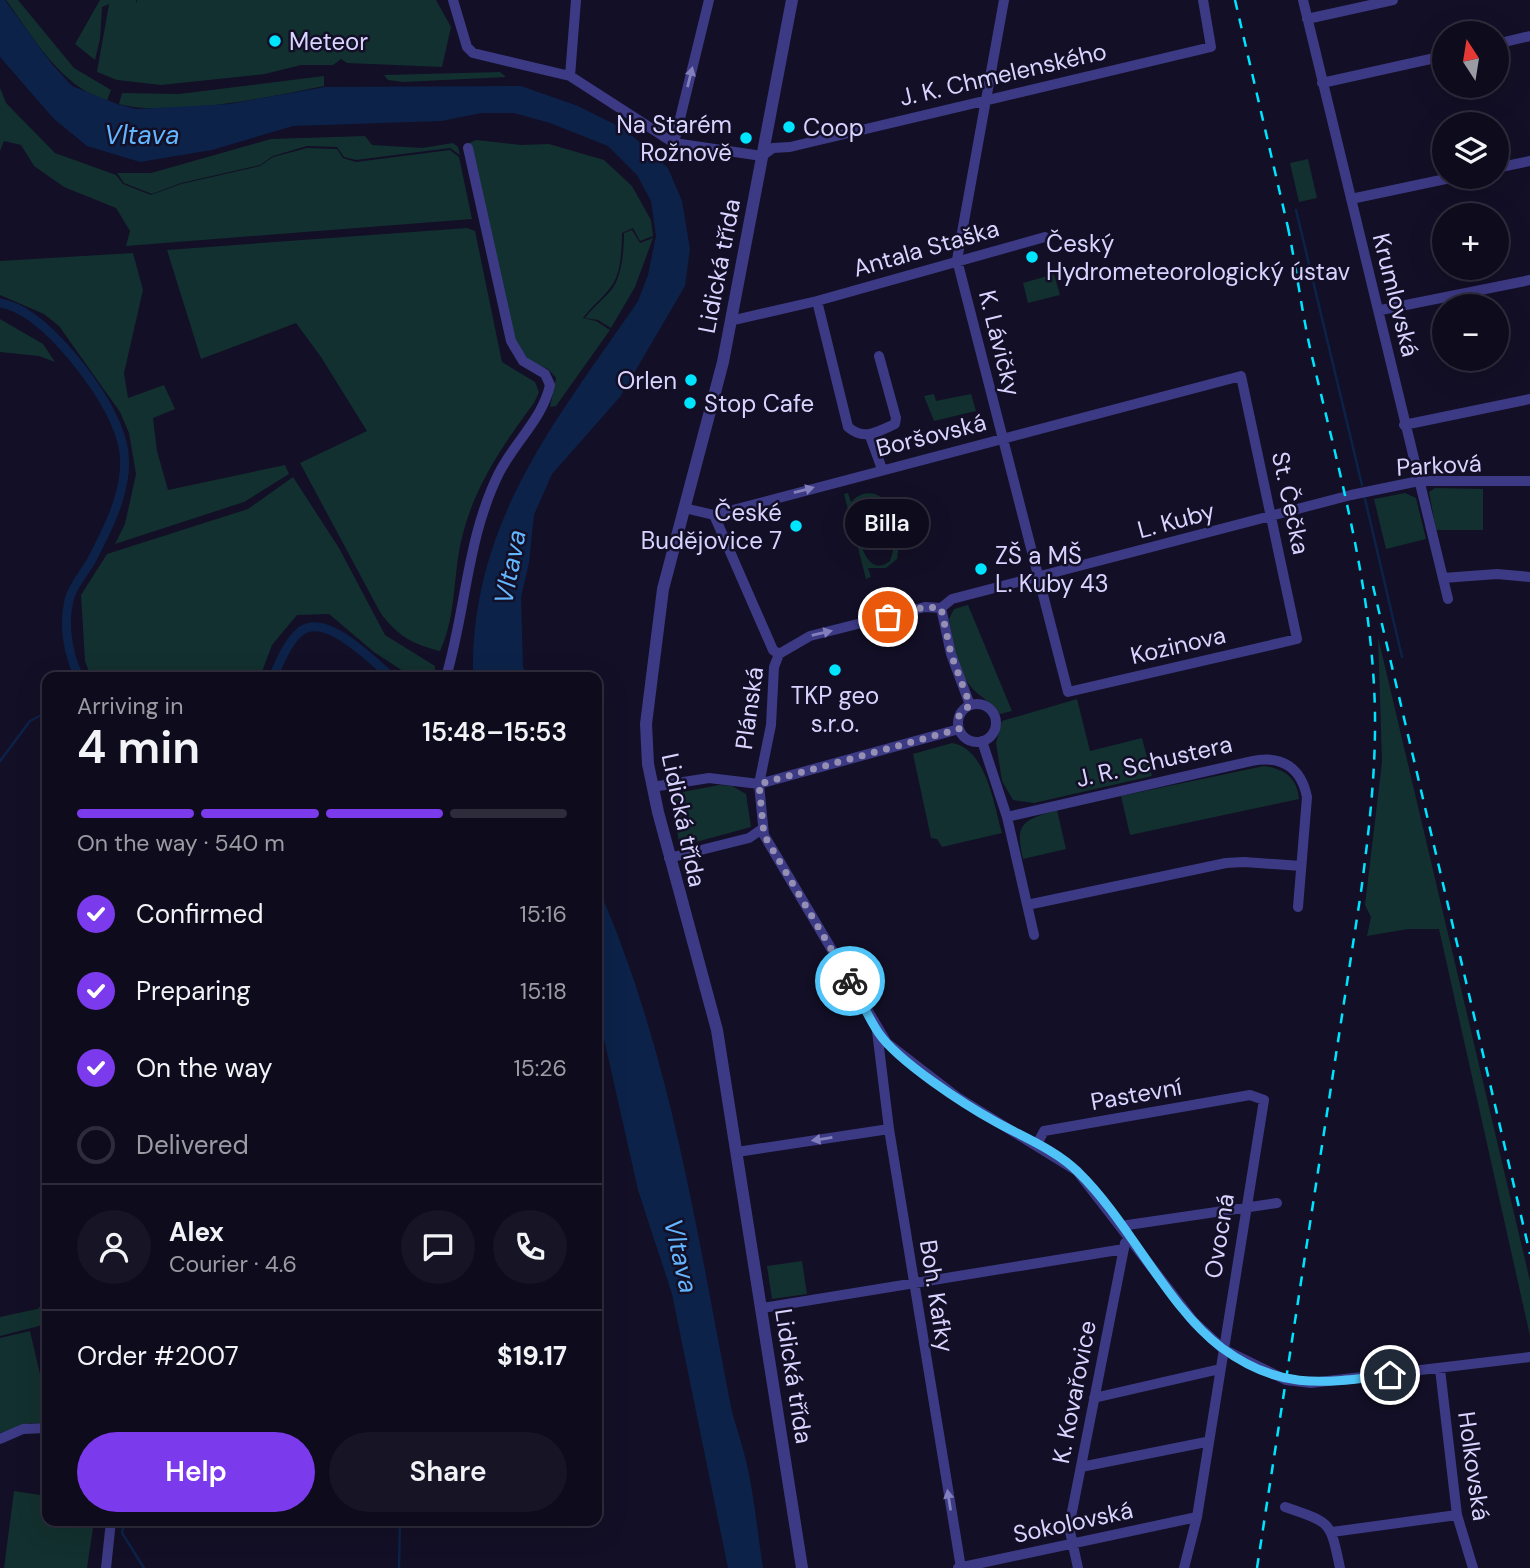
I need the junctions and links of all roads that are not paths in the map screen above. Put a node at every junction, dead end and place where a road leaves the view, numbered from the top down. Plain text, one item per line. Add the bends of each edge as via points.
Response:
1 (453, 0) edge
2 (576, 0) edge
3 (709, 0) edge
4 (792, 0) edge
5 (1004, 0) edge
6 (1203, 0) edge
7 (1303, 0) edge
8 (1393, 0) edge
9 (1307, 19) junction
10 (1530, 36) edge
11 (1509, 41) edge
12 (1432, 59) edge
13 (570, 76) junction
14 (1322, 83) junction
15 (986, 99) junction
16 (674, 143) junction
17 (468, 148) dead end
18 (762, 156) junction
19 (1530, 161) edge
20 (1509, 165) edge
21 (1432, 182) edge
22 (1351, 199) junction
23 (1045, 237) dead end
24 (957, 260) junction
25 (1530, 280) edge
26 (817, 300) junction
27 (1381, 310) junction
28 (730, 321) junction
29 (880, 356) dead end
30 (1241, 376) joint
31 (1530, 399) edge
32 (1404, 425) junction
33 (870, 436) junction
34 (1002, 438) junction
35 (882, 469) junction
36 (1419, 481) junction
37 (1530, 481) edge
38 (1348, 496) joint
39 (684, 508) junction
40 (714, 515) junction
41 (1273, 516) junction
42 (1530, 577) edge
43 (1039, 578) junction
44 (1443, 578) junction
45 (1448, 599) dead end
46 (941, 608) junction
47 (1297, 639) joint
48 (779, 654) junction
49 (447, 672) edge
50 (1068, 692) joint
51 (970, 705) junction
52 (959, 729) junction
53 (982, 741) junction
54 (759, 784) junction
55 (652, 787) junction
56 (1007, 817) junction
57 (762, 829) junction
58 (669, 858) junction
59 (1301, 866) junction
60 (1027, 905) junction
61 (1298, 907) dead end
62 (1034, 935) dead end
63 (877, 1031) junction
64 (1250, 1095) joint
65 (889, 1129) junction
66 (1037, 1144) junction
67 (737, 1152) junction
68 (1278, 1203) dead end
69 (1244, 1208) junction
70 (1124, 1229) junction
71 (1124, 1249) junction
72 (914, 1283) junction
73 (762, 1308) junction
74 (1223, 1349) junction
75 (1530, 1357) edge
76 (1220, 1369) junction
77 (1440, 1369) junction
78 (1094, 1398) junction
79 (42, 1428) edge
80 (0, 1438) edge
81 (1206, 1443) junction
82 (1081, 1467) junction
83 (1285, 1507) dead end
84 (1457, 1515) junction
85 (1197, 1517) junction
86 (110, 1526) edge
87 (1332, 1532) junction
88 (1072, 1543) junction
89 (106, 1568) edge
90 (802, 1568) edge
91 (960, 1568) edge
92 (1078, 1568) edge
93 (1184, 1568) edge
94 (1340, 1568) edge
95 (1473, 1568) edge

1 - 13 street via 473,53
2 - 13 street
16 -> 3 street
4 - 18 street, Lidická třída
5 - 15 street, K. Lávičky
6 - 15 street, J. K. Chmelenského via 1211,47
7 - 9 street, Krumlovská
8 - 9 street
9 - 14 street, Krumlovská
10 - 11 street
12 - 14 street
13 - 16 street
14 - 22 street, Krumlovská
15 - 18 street, J. K. Chmelenského via 773,148
15 - 24 street, K. Lávičky
16 - 18 street
17 - 49 street via 511,341 523,361 545,374 550,385 547,399 499,473 476,533
18 - 28 street, Lidická třída
19 - 20 street
21 - 22 street
22 - 27 street, Krumlovská
23 - 24 street, Antala Staška
24 - 26 street, Antala Staška
24 - 34 street, K. Lávičky
25 - 27 street
26 - 28 street, Antala Staška
26 - 33 street via 848,427
27 - 32 street, Krumlovská
28 - 39 street, Lidická třída
29 - 33 street via 896,418 895,424
30 - 34 street, Boršovská
30 - 41 street, St. Čečka
31 - 32 street
32 - 36 street, Krumlovská
33 - 35 street
34 - 35 street, Boršovská
34 - 43 street, K. Lávičky
40 -> 35 street, Boršovská
36 - 37 street, Parková
36 - 38 street, Parková
36 - 44 street, Krumlovská
38 - 41 street, L. Kuby
39 - 40 street
39 - 55 street, Lidická třída via 663,589 648,702
40 - 48 street, Plánská via 773,650
41 - 43 street, L. Kuby
41 - 47 street, St. Čečka
42 - 44 street
43 - 46 street, L. Kuby via 952,599
43 - 50 street, K. Lávičky
44 - 45 street, Krumlovská
48 -> 46 street, L. Kuby via 810,636 925,607
46 - 51 street via 951,654
47 - 50 street, Kozinova
48 - 54 street, Plánská
51 - 52 street via 959,715
51 - 53 street via 985,706 995,718 993,732
52 - 53 street via 968,740
52 - 54 street
53 - 56 street
54 - 55 street via 709,778
54 - 57 street, Plánská
55 - 58 street, Lidická třída
56 - 59 street, J. R. Schustera via 1268,758 1282,761 1304,780 1307,797
56 - 60 street
57 - 58 street via 749,838
57 - 63 street
58 - 67 street, Lidická třída via 714,1016
59 - 60 street via 1226,863
59 - 61 street
60 - 62 street
63 - 65 street, Boh. Kafky
63 - 66 street via 899,1055 957,1097
64 - 66 street, Pastevní via 1044,1131
64 - 69 street, Ovocná via 1264,1100
65 -> 67 street
65 - 72 street, Boh. Kafky
66 - 70 street via 1077,1171
67 - 73 street, Lidická třída
68 - 69 street
69 - 70 street
69 - 74 street, Ovocná
70 - 71 street, K. Kovařovice
70 - 74 street via 1194,1322
71 - 72 street
71 - 78 street, K. Kovařovice
72 - 73 street
91 -> 72 street, Boh. Kafky
73 - 90 street, Lidická třída
74 - 76 street, Ovocná
74 - 77 street via 1286,1380 1325,1383
75 - 77 street
76 - 78 street
76 - 81 street, Ovocná
77 - 84 street, Holkovská
78 - 82 street, K. Kovařovice
79 - 80 street via 23,1429
81 - 82 street
81 - 85 street, Ovocná
82 - 88 street, K. Kovařovice via 1069,1527
83 - 87 street via 1322,1520
84 - 87 street
84 - 95 street, Holkovská
85 - 88 street, Sokolovská
85 - 93 street, Ovocná
86 - 89 street
87 - 94 street
88 - 91 street, Sokolovská
88 - 92 street, K. Kovařovice

